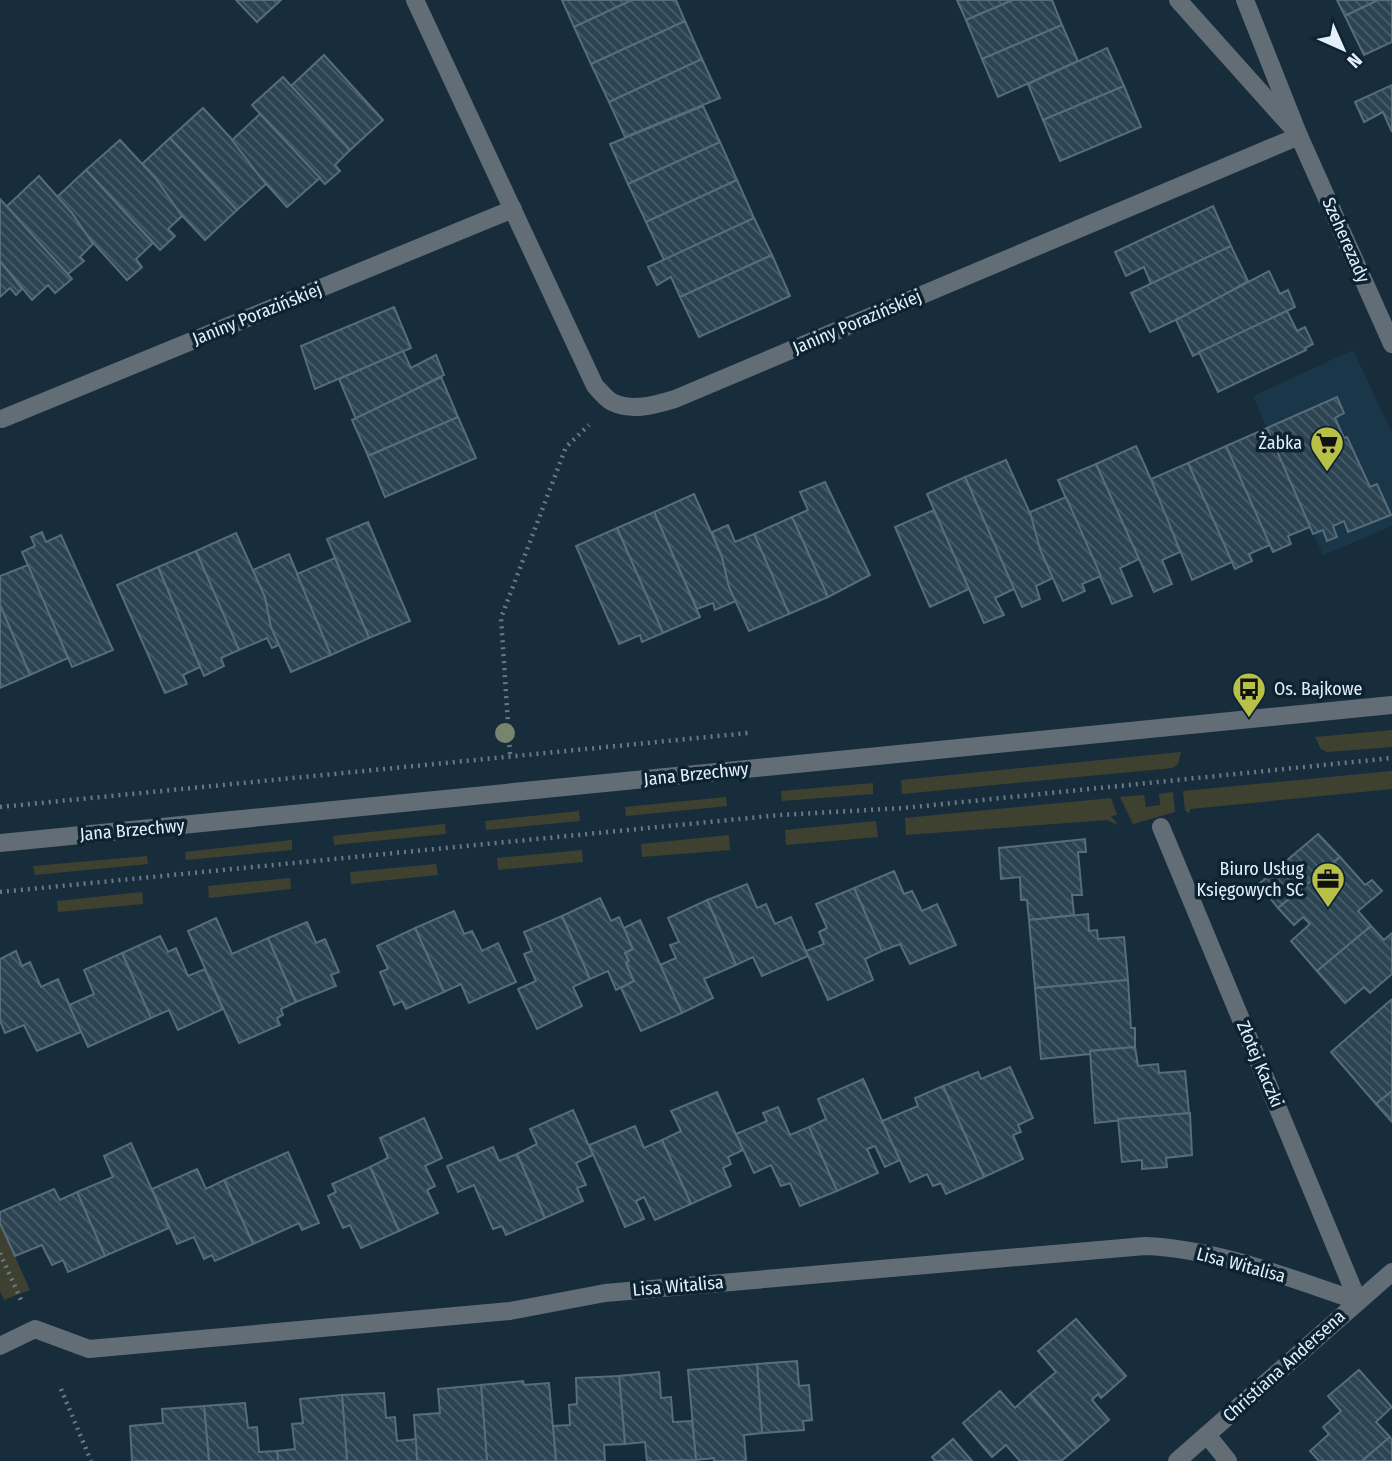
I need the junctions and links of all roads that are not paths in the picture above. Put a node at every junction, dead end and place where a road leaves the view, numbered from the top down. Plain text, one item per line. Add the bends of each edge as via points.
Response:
1 (415, 0) edge
2 (1178, 0) edge
3 (1245, 0) edge
4 (1299, 136) junction
5 (513, 209) junction
6 (1391, 340) edge
7 (2, 419) dead end
8 (1392, 705) edge
9 (1161, 827) dead end
10 (0, 842) edge
11 (1392, 1272) edge
12 (1358, 1301) junction
13 (0, 1346) edge
14 (1207, 1436) junction
15 (1177, 1461) edge
16 (1228, 1461) edge

1 - 5 street, Janiny Porazińskiej
2 - 4 street, Szeherezady
3 - 4 street, Szeherezady
4 - 5 street, Janiny Porazińskiej via 649,407 611,401 595,386
4 - 6 street, Szeherezady
5 - 7 street, Janiny Porazińskiej
8 - 10 street, Jana Brzechwy
9 - 12 street, Złotej Kaczki
11 - 12 street, Christiana Andersena
12 - 13 street, Lisa Witalisa via 1256,1267 1145,1245 605,1293 510,1311 89,1349 34,1329
12 - 14 street, Christiana Andersena
14 - 15 street, Christiana Andersena
14 - 16 street

